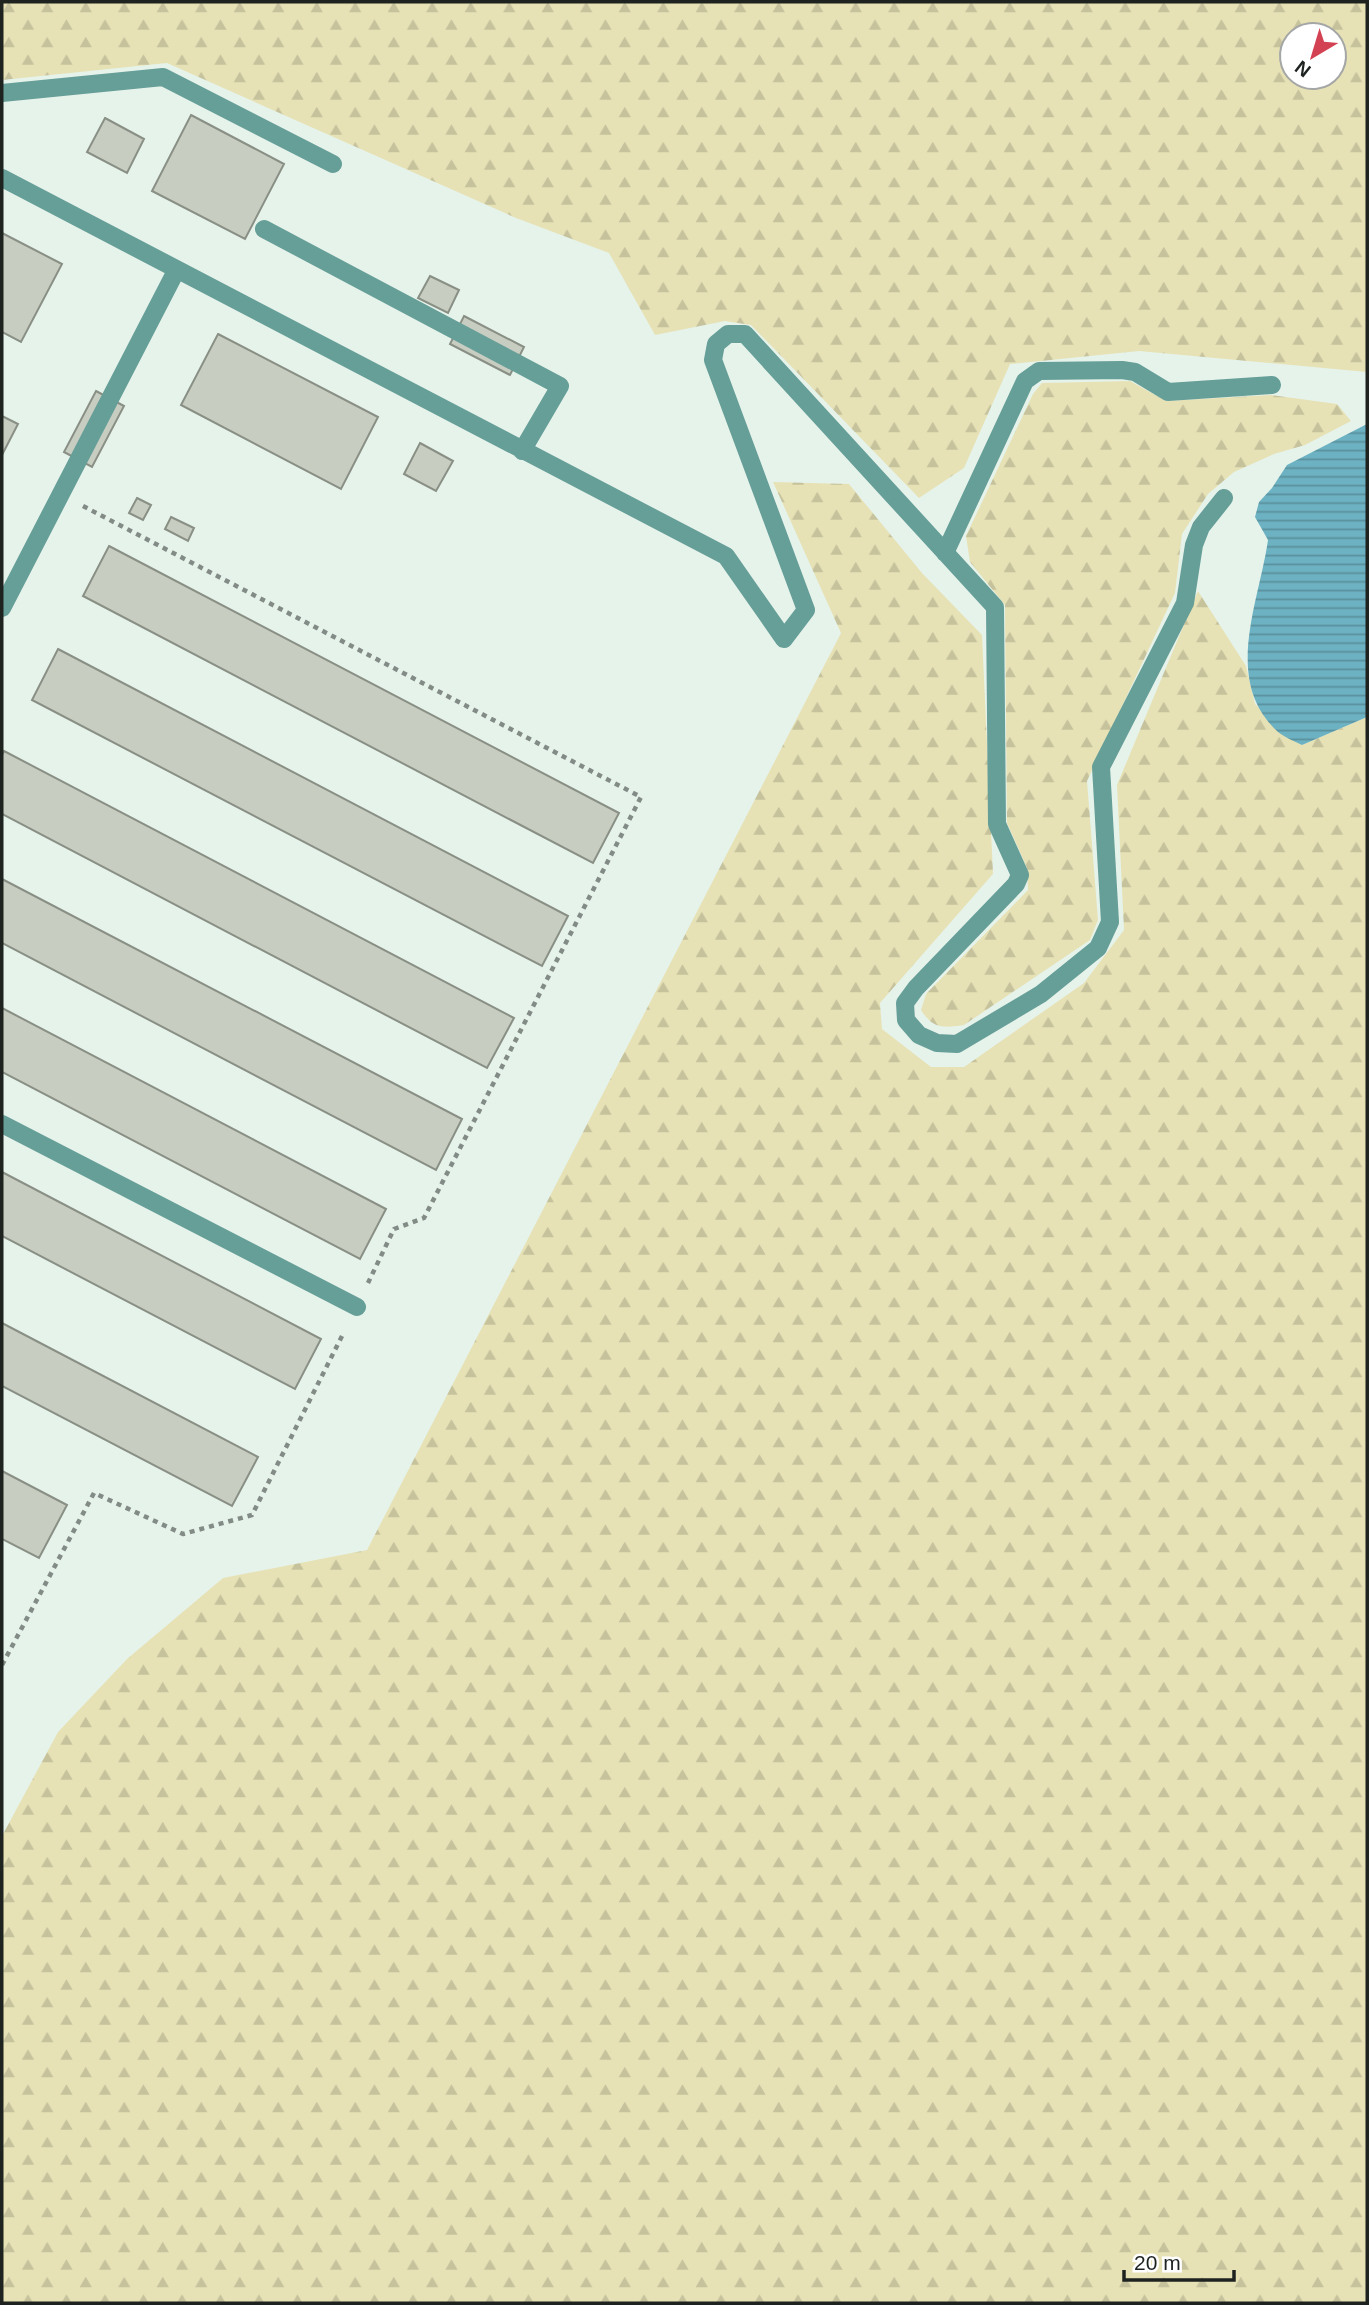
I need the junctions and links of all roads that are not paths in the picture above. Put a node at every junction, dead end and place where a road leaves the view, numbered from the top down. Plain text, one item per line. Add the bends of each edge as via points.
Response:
1 (2, 93) edge
2 (333, 164) dead end
3 (2, 178) edge
4 (264, 229) dead end
5 (176, 271) junction
6 (1272, 385) dead end
7 (522, 451) junction
8 (1224, 498) dead end
9 (945, 553) junction
10 (2, 608) edge
11 (2, 1124) edge
12 (356, 1307) road end

1 - 2 lane via 163,78
3 - 5 lane
4 - 7 lane via 560,386
5 - 7 lane
5 - 10 lane
6 - 9 lane via 1168,392 1122,370 1039,371 1025,381
7 - 9 lane via 726,556 784,639 806,610 713,360 716,344 728,334 745,334
8 - 9 lane via 1200,527 1185,603 1101,767 1110,922 1103,939 1041,994 957,1044 937,1043 919,1035 906,1020 905,1003 1016,884 1020,874 997,824 995,607
11 - 12 lane

